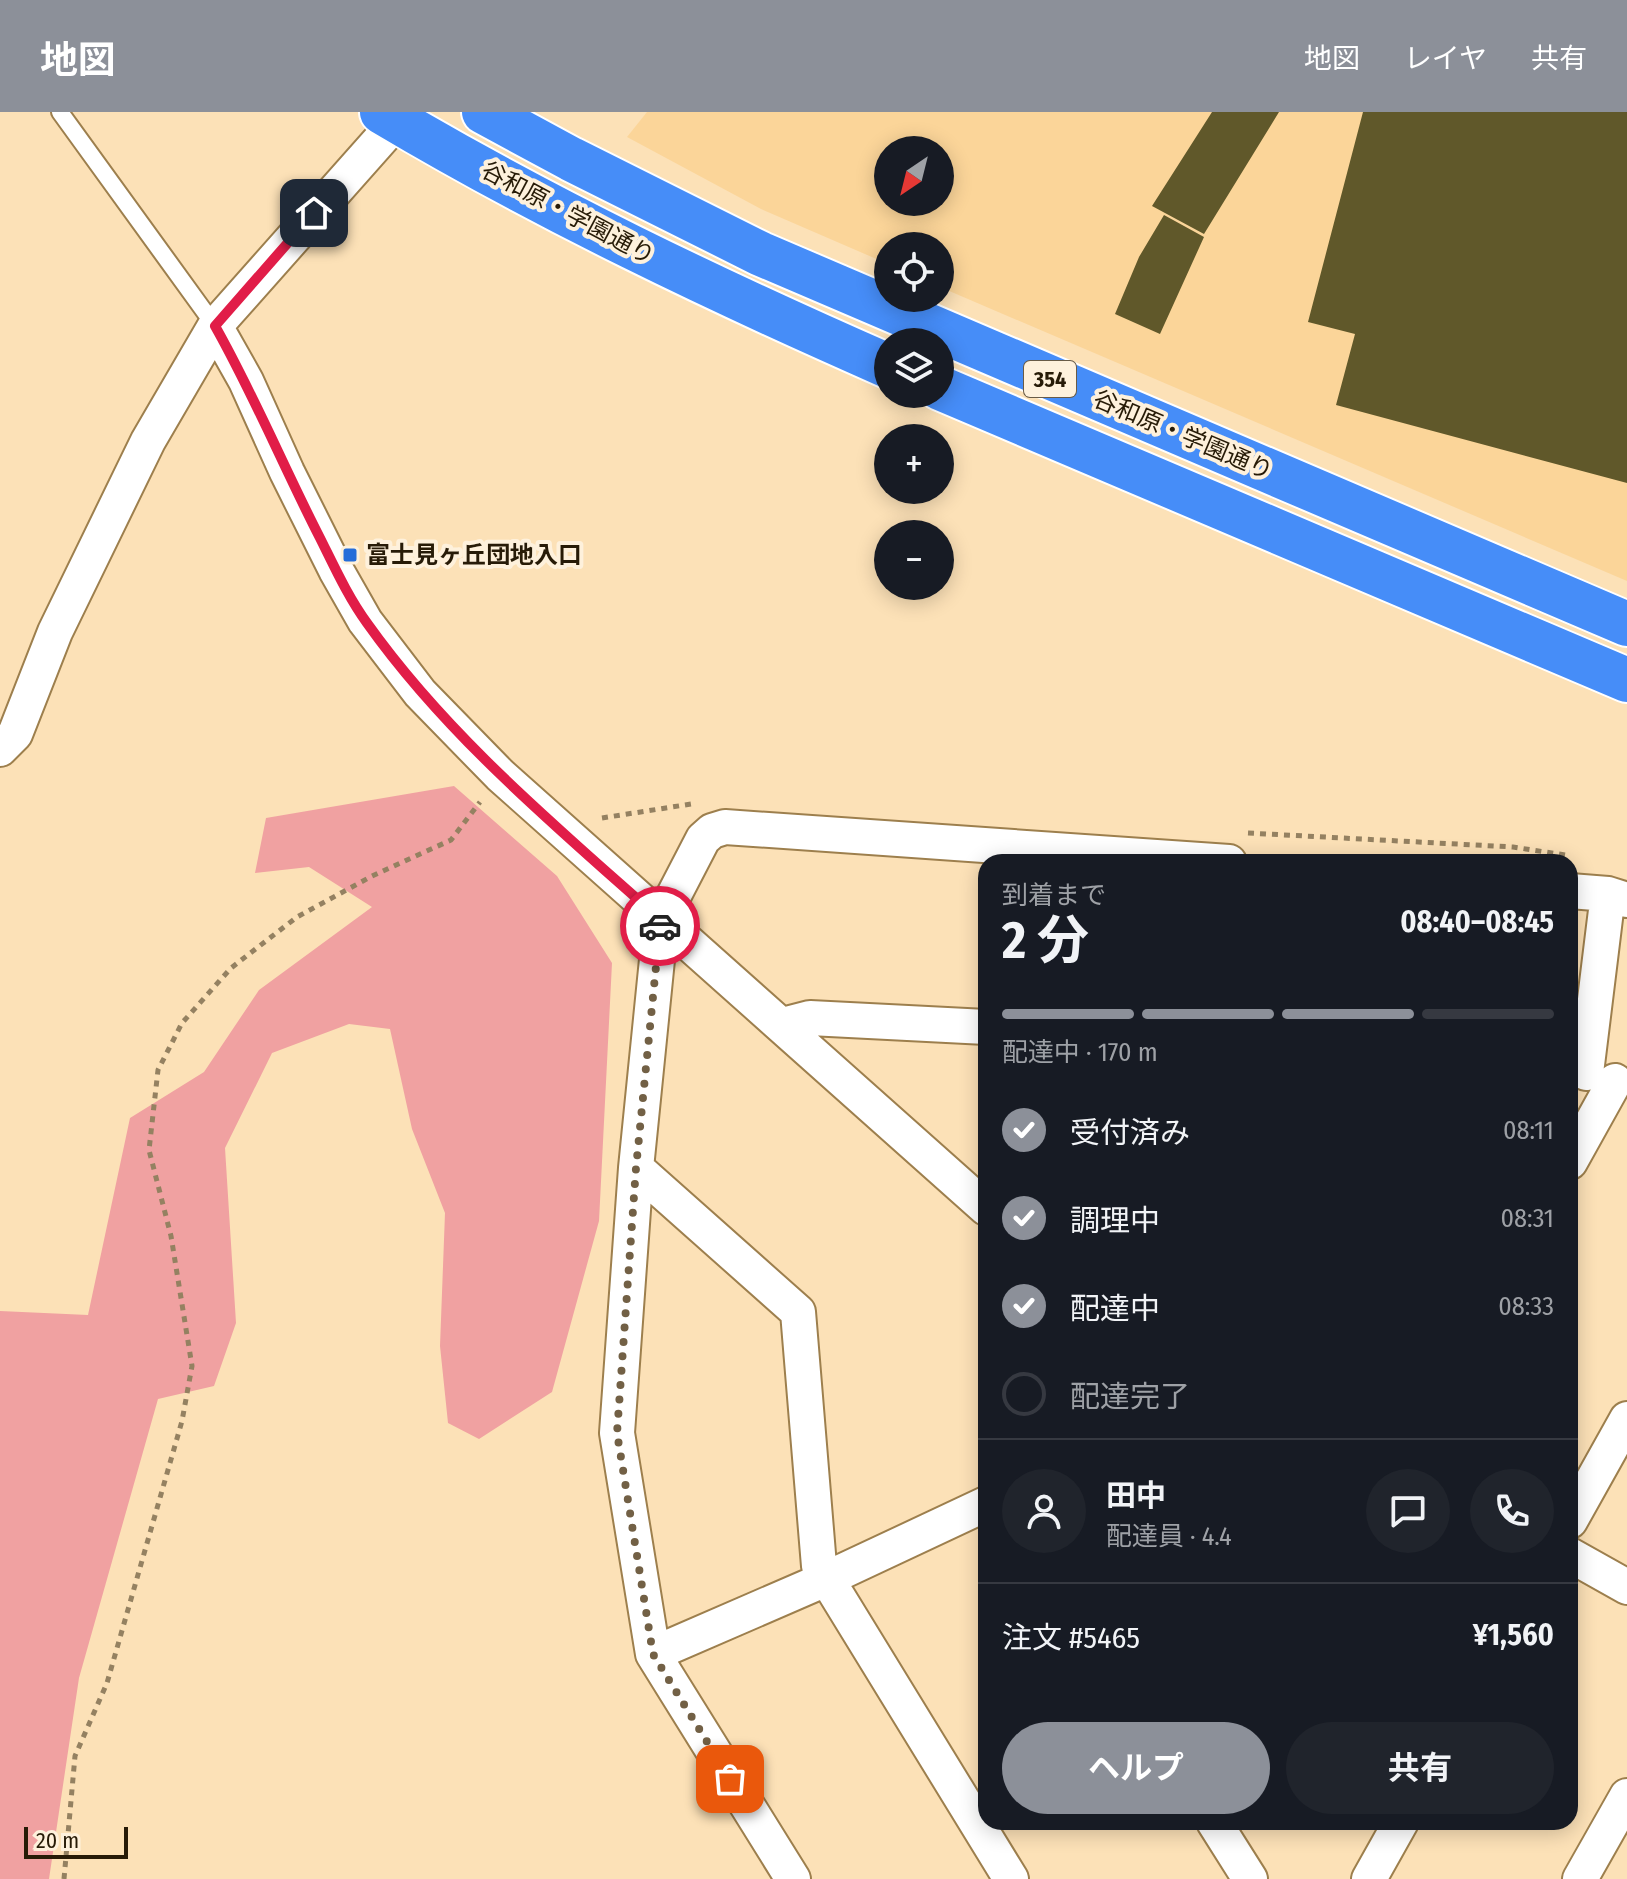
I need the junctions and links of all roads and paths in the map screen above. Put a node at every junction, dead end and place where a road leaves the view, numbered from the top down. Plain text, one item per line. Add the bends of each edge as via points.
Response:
1 (60, 112) edge
2 (484, 112) edge
3 (395, 115) edge
4 (215, 326) junction
5 (874, 360) edge
6 (954, 394) edge
7 (1627, 624) edge
8 (1627, 680) edge
9 (0, 749) edge
10 (500, 775) junction
11 (1099, 854) edge
12 (1578, 892) edge
13 (1617, 897) edge
14 (661, 920) junction
15 (783, 1025) junction
16 (978, 1027) edge
17 (1600, 1078) edge
18 (1578, 1140) edge
19 (636, 1168) junction
20 (978, 1201) edge
21 (1627, 1419) edge
22 (1578, 1507) edge
23 (978, 1508) edge
24 (1578, 1559) edge
25 (826, 1579) junction
26 (1627, 1587) edge
27 (653, 1654) junction
28 (1624, 1808) edge
29 (978, 1825) edge
30 (981, 1830) edge
31 (1218, 1830) edge
32 (1397, 1830) edge
33 (1244, 1877) edge
34 (64, 1879) edge
35 (793, 1879) edge
36 (1011, 1879) edge
37 (1369, 1879) edge
38 (1580, 1879) edge

1 - 4 lane
2 - 7 highway, 谷和原・学園通り / 354 via 761,254
3 - 4 street
3 - 5 highway, 谷和原・学園通り via 547,204 723,293
4 - 9 street via 148,441 55,632 15,734
4 - 10 street via 365,621 420,693
6 - 8 highway, 354
10 - 14 street
10 - 34 path via 451,840 297,917 231,968 182,1023 158,1070 149,1150 171,1236 192,1366 182,1421 107,1683 75,1756
11 - 14 street via 725,827 703,839
12 - 13 street
13 - 17 street
14 - 15 street
14 - 19 street
15 - 16 street via 810,1018
15 - 20 street
17 - 18 street
19 - 25 street via 798,1312 819,1566
19 - 27 street via 617,1433
21 - 22 street
23 - 25 street
24 - 26 street
25 - 27 street
25 - 29 street
27 - 35 street
28 - 38 street
30 - 36 street
31 - 33 street
32 - 37 street

